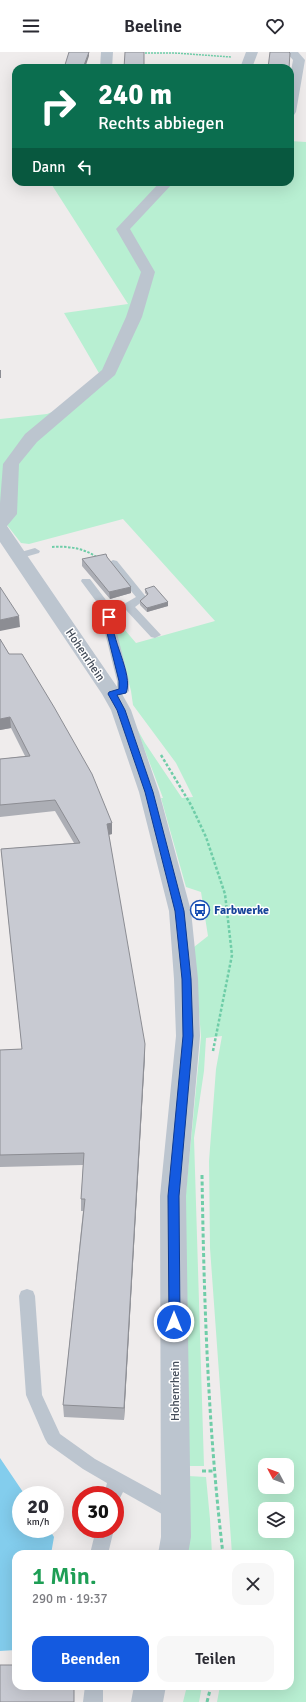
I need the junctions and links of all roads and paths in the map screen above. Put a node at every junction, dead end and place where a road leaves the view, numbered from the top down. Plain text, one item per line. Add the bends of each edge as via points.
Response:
1 (292, 52) edge
2 (107, 53) edge
3 (249, 59) edge
4 (106, 64) edge
5 (294, 89) edge
6 (163, 186) edge
7 (0, 523) edge
8 (0, 529) edge
9 (17, 552) edge
10 (114, 564) joint
11 (86, 582) dead end
12 (128, 606) junction
13 (110, 612) junction
14 (154, 635) dead end
15 (112, 694) junction
16 (27, 1296) dead end
17 (114, 1486) edge
18 (124, 1491) edge
19 (176, 1512) junction
20 (103, 1538) edge
21 (100, 1550) edge
22 (174, 1550) edge
23 (94, 1690) edge
24 (149, 1690) edge
25 (210, 1690) edge
26 (93, 1702) edge
27 (147, 1702) edge
28 (207, 1702) edge

1 - 5 street via 299,60
2 - 3 path via 175,53
2 - 4 street
6 - 7 street via 123,229 148,272 134,317 110,372 32,438 11,464 8,514
8 - 9 street, Hohenrhein
9 - 10 path via 67,546 92,552 102,561
9 - 15 street, Hohenrhein
10 - 12 lane via 142,598
11 - 13 lane
12 - 13 lane
12 - 14 lane
13 - 15 lane via 108,621 123,681 123,691
15 - 19 street, Hohenrhein via 121,710 149,792 180,911 186,979 188,1036 173,1196
16 - 17 lane via 34,1395 54,1439
18 - 19 lane
19 - 22 street, Hohenrhein
20 - 21 lane
23 - 26 lane
24 - 27 street
25 - 28 path

